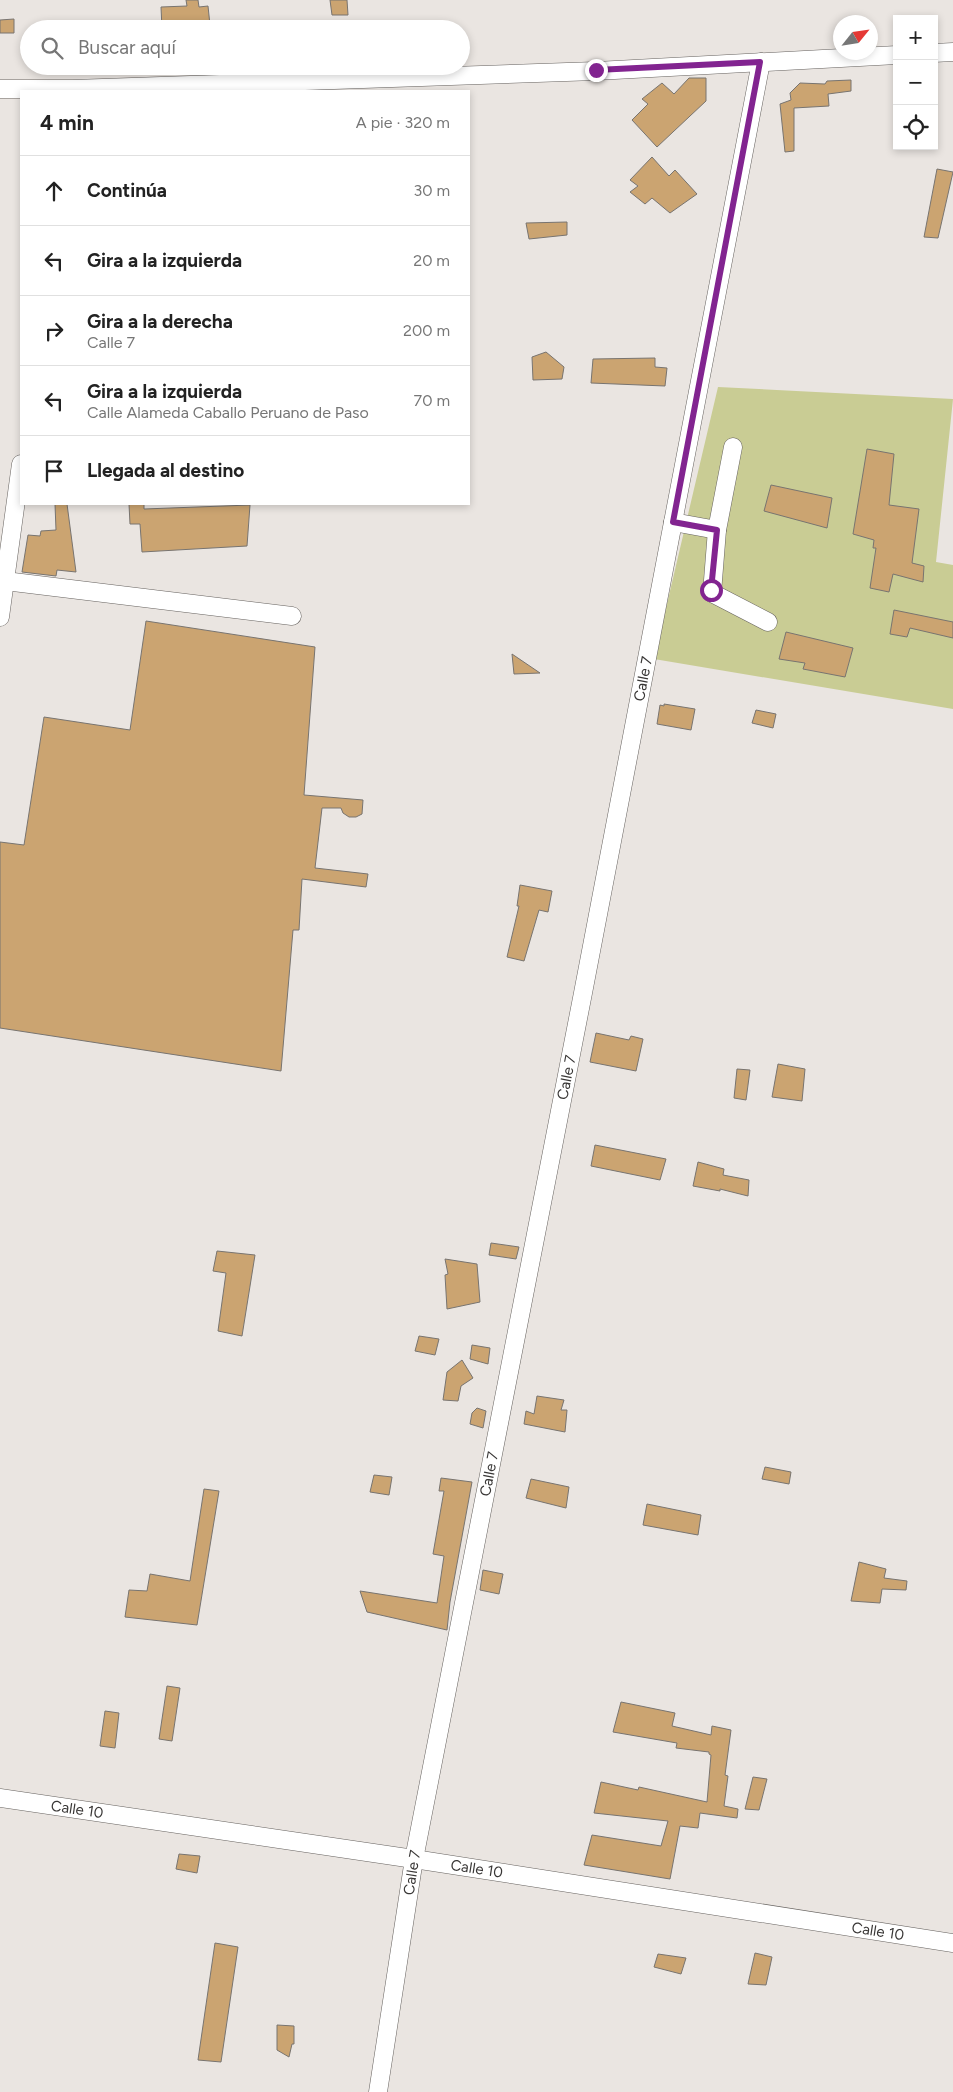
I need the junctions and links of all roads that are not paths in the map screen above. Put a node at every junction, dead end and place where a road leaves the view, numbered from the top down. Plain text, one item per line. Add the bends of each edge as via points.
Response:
1 (953, 52) edge
2 (938, 53) edge
3 (893, 54) edge
4 (760, 62) junction
5 (465, 75) edge
6 (470, 75) edge
7 (0, 89) edge
8 (73, 90) edge
9 (733, 447) dead end
10 (20, 471) edge
11 (673, 522) junction
12 (717, 530) junction
13 (5, 581) junction
14 (292, 616) dead end
15 (0, 617) edge
16 (768, 622) dead end
17 (0, 1798) edge
18 (414, 1859) junction
19 (953, 1943) edge
20 (378, 2092) edge

1 - 2 street
3 - 4 street
4 - 6 street
4 - 11 street, Calle 7
5 - 8 street
7 - 8 street
9 - 12 street
10 - 13 street
11 - 12 street
11 - 18 street, Calle 7
12 - 16 street via 712,593
13 - 14 street
13 - 15 street
17 - 18 street, Calle 10
18 - 19 street, Calle 10
18 - 20 street, Calle 7

